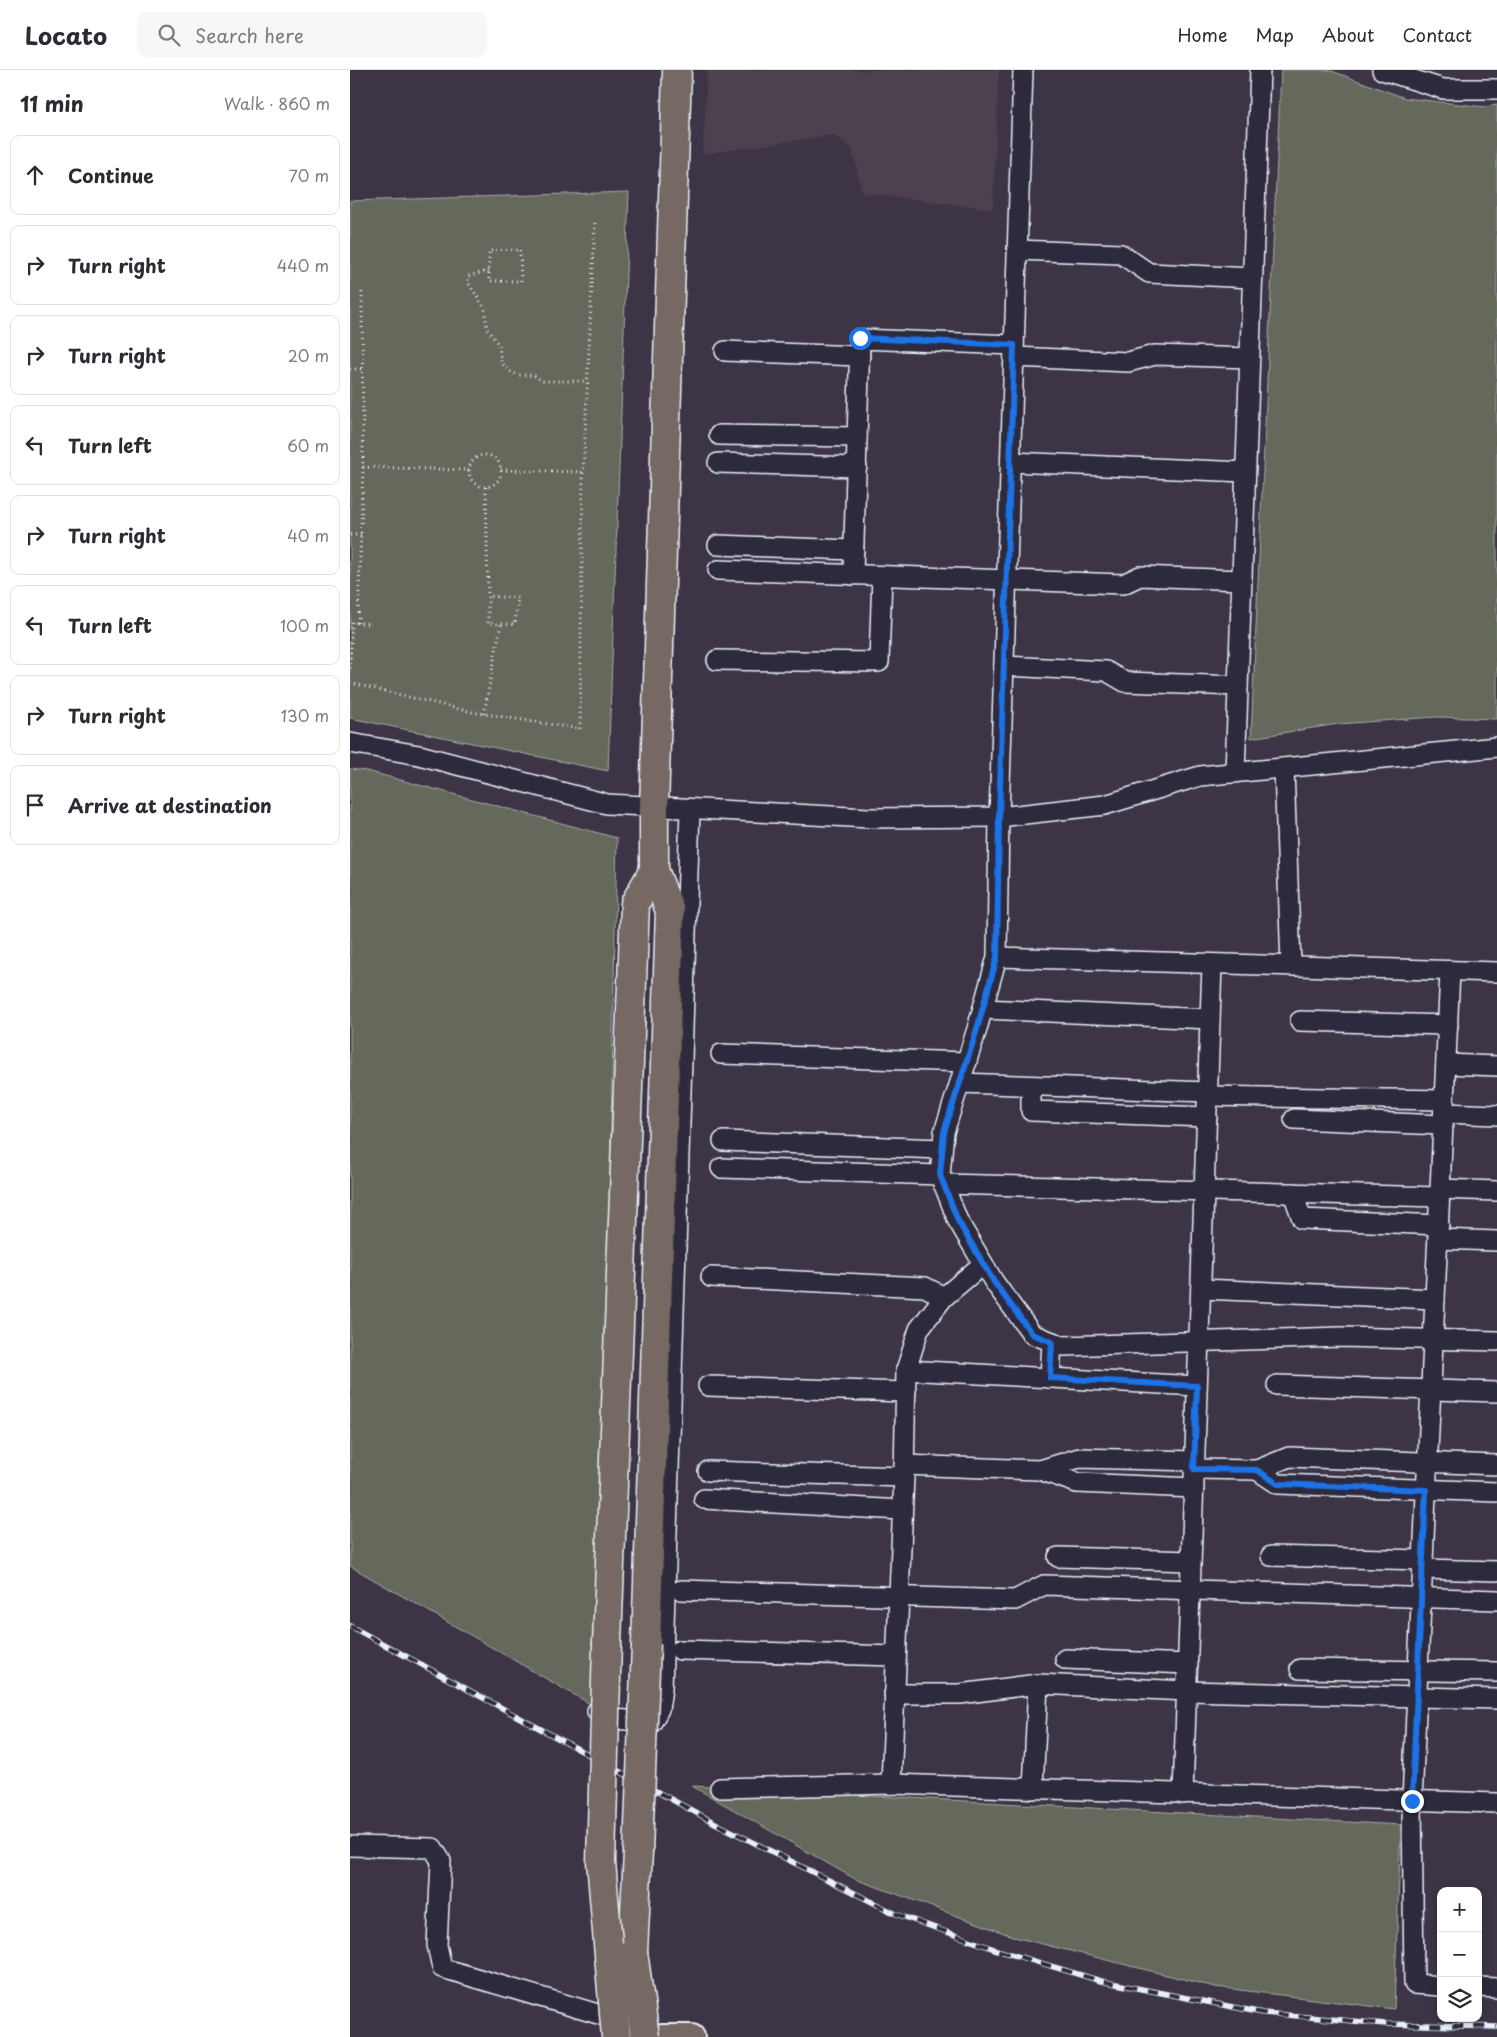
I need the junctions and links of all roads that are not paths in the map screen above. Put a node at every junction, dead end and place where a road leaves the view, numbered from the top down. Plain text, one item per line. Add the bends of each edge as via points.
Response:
1 (677, 70) edge
2 (1023, 70) edge
3 (1260, 70) edge
4 (1382, 70) edge
5 (1497, 89) edge
6 (1018, 250) junction
7 (1252, 278) junction
8 (724, 351) dead end
9 (1014, 351) junction
10 (860, 356) junction
11 (1250, 358) junction
12 (719, 435) dead end
13 (858, 437) junction
14 (1010, 462) junction
15 (718, 463) dead end
16 (856, 467) junction
17 (1246, 472) junction
18 (718, 545) dead end
19 (854, 550) junction
20 (718, 570) dead end
21 (853, 575) junction
22 (882, 576) junction
23 (1241, 580) junction
24 (1006, 581) junction
25 (717, 660) dead end
26 (1004, 666) junction
27 (1238, 686) junction
28 (350, 743) edge
29 (1497, 747) edge
30 (1284, 768) junction
31 (1235, 773) junction
32 (654, 808) junction
33 (690, 809) junction
34 (999, 817) junction
35 (654, 870) junction
36 (635, 914) junction
37 (670, 917) junction
38 (685, 943) junction
39 (997, 957) junction
40 (1212, 964) junction
41 (1291, 966) junction
42 (1450, 971) junction
43 (1497, 972) edge
44 (983, 1009) junction
45 (1210, 1019) junction
46 (1300, 1021) dead end
47 (1448, 1025) junction
48 (721, 1054) dead end
49 (967, 1062) junction
50 (1446, 1064) junction
51 (1497, 1066) edge
52 (960, 1083) junction
53 (1031, 1086) junction
54 (1208, 1094) junction
55 (1444, 1113) junction
56 (1497, 1115) edge
57 (1207, 1117) junction
58 (1294, 1120) dead end
59 (723, 1141) dead end
60 (942, 1149) junction
61 (720, 1168) dead end
62 (941, 1179) junction
63 (1204, 1190) junction
64 (1497, 1191) edge
65 (1293, 1193) junction
66 (1440, 1193) junction
67 (1438, 1232) junction
68 (1497, 1241) edge
69 (983, 1264) junction
70 (711, 1277) dead end
71 (1201, 1289) junction
72 (944, 1296) junction
73 (1435, 1299) junction
74 (1433, 1339) junction
75 (1497, 1341) edge
76 (1052, 1342) junction
77 (1199, 1342) junction
78 (906, 1370) junction
79 (1050, 1378) junction
80 (1277, 1385) dead end
81 (708, 1386) dead end
82 (1197, 1386) junction
83 (1431, 1390) junction
84 (906, 1392) junction
85 (1497, 1392) edge
86 (1428, 1462) junction
87 (1194, 1465) junction
88 (1497, 1465) edge
89 (708, 1470) dead end
90 (1040, 1470) junction
91 (1257, 1470) junction
92 (904, 1471) junction
93 (1194, 1488) junction
94 (1426, 1490) junction
95 (1497, 1492) edge
96 (704, 1499) dead end
97 (902, 1510) junction
98 (1271, 1556) dead end
99 (1058, 1557) dead end
100 (1191, 1561) junction
101 (1423, 1565) junction
102 (1497, 1571) edge
103 (681, 1590) dead end
104 (1190, 1591) junction
105 (898, 1596) junction
106 (1421, 1598) junction
107 (1497, 1600) edge
108 (680, 1650) dead end
109 (896, 1656) junction
110 (1065, 1658) dead end
111 (1188, 1664) junction
112 (1300, 1669) dead end
113 (1418, 1670) junction
114 (1497, 1672) edge
115 (1038, 1684) junction
116 (1187, 1691) junction
117 (894, 1694) junction
118 (1417, 1696) junction
119 (1497, 1700) edge
120 (891, 1784) junction
121 (720, 1788) dead end
122 (1033, 1789) junction
123 (1183, 1794) junction
124 (1412, 1801) junction
125 (1497, 1804) edge
126 (350, 1846) edge
127 (1437, 1986) edge
128 (1482, 1987) edge
129 (1497, 1988) edge
130 (658, 2036) edge
131 (616, 2037) edge
132 (692, 2037) edge

1 - 32 highway
2 - 6 street
3 - 7 street
4 - 5 street via 1444,89
6 - 7 street via 1122,254 1149,272
6 - 9 street
7 - 11 street
8 - 10 street
9 - 10 street via 860,338
9 - 11 street via 1128,362 1155,355
9 - 14 street
10 - 13 street
11 - 17 street
12 - 13 street
13 - 16 street
14 - 17 street
14 - 24 street
15 - 16 street
16 - 19 street
17 - 23 street
18 - 19 street
19 - 21 street
20 - 21 street
21 - 22 street
22 - 24 street
22 - 25 street via 879,662
23 - 24 street via 1140,576 1123,584
23 - 27 street
24 - 26 street
26 - 27 street via 1106,671 1125,682
26 - 34 street
27 - 31 street
28 - 32 street via 419,754 607,804
29 - 30 street
30 - 31 street
30 - 41 street
31 - 34 street via 1200,776 1105,805
32 - 33 street
32 - 35 highway
33 - 34 street via 869,818
33 - 38 street
34 - 39 street
35 - 36 highway via 636,903
35 - 37 highway
36 - 38 street via 620,945 594,1706 602,1718 652,1722 659,1709 662,1688
36 - 131 highway, bridge via 601,1862
37 - 38 street
37 - 130 highway, bridge via 633,1952
39 - 40 street
39 - 44 street
40 - 41 street
40 - 45 street
41 - 42 street
42 - 43 street
42 - 47 street
44 - 45 street
44 - 49 street
45 - 54 street
46 - 47 street
47 - 50 street
48 - 49 street
49 - 52 street
50 - 51 street
50 - 55 street
52 - 53 street
52 - 60 street via 944,1132
53 - 54 street
53 - 57 street via 1031,1111
54 - 55 street
54 - 57 street
55 - 56 street
55 - 58 street
55 - 66 street
57 - 63 street
59 - 60 street
60 - 62 street
61 - 62 street
62 - 63 street
62 - 69 street via 958,1221
63 - 65 street
63 - 71 street
64 - 66 street
65 - 66 street
65 - 67 street via 1302,1219
66 - 67 street
67 - 68 street
67 - 73 street
69 - 72 street
69 - 76 street via 1032,1334
70 - 72 street via 925,1287
71 - 73 street
71 - 77 street
72 - 78 street via 918,1329
73 - 74 street
74 - 75 street
74 - 77 street via 1341,1337
74 - 83 street
76 - 77 street via 1063,1346
76 - 79 street
77 - 82 street
78 - 79 street
78 - 84 street
79 - 82 street
80 - 83 street
81 - 84 street
82 - 87 street
83 - 85 street
83 - 86 street
84 - 92 street
86 - 88 street
86 - 91 street via 1289,1457
86 - 94 street
87 - 90 street via 1079,1458
87 - 91 street
87 - 93 street
89 - 92 street
90 - 92 street
90 - 93 street via 1077,1483
91 - 94 street via 1278,1484
92 - 97 street
93 - 100 street
94 - 95 street
94 - 101 street
96 - 97 street
97 - 105 street
98 - 101 street
99 - 100 street
100 - 104 street
101 - 102 street
101 - 106 street
103 - 105 street
104 - 105 street via 1044,1585 1015,1600
104 - 106 street
104 - 111 street
105 - 109 street
106 - 107 street
106 - 113 street
108 - 109 street
109 - 117 street
110 - 111 street
111 - 116 street
112 - 113 street
113 - 114 street
113 - 118 street
115 - 116 street
115 - 117 street via 960,1694
115 - 122 street
116 - 118 street
116 - 123 street
117 - 120 street
118 - 119 street
118 - 124 street
120 - 121 street
120 - 122 street
122 - 123 street
123 - 124 street
124 - 125 street
124 - 127 street via 1414,1984
126 - 130 street via 433,1848 442,1861 437,1945 442,1968 584,2008
128 - 129 street
130 - 132 main road

